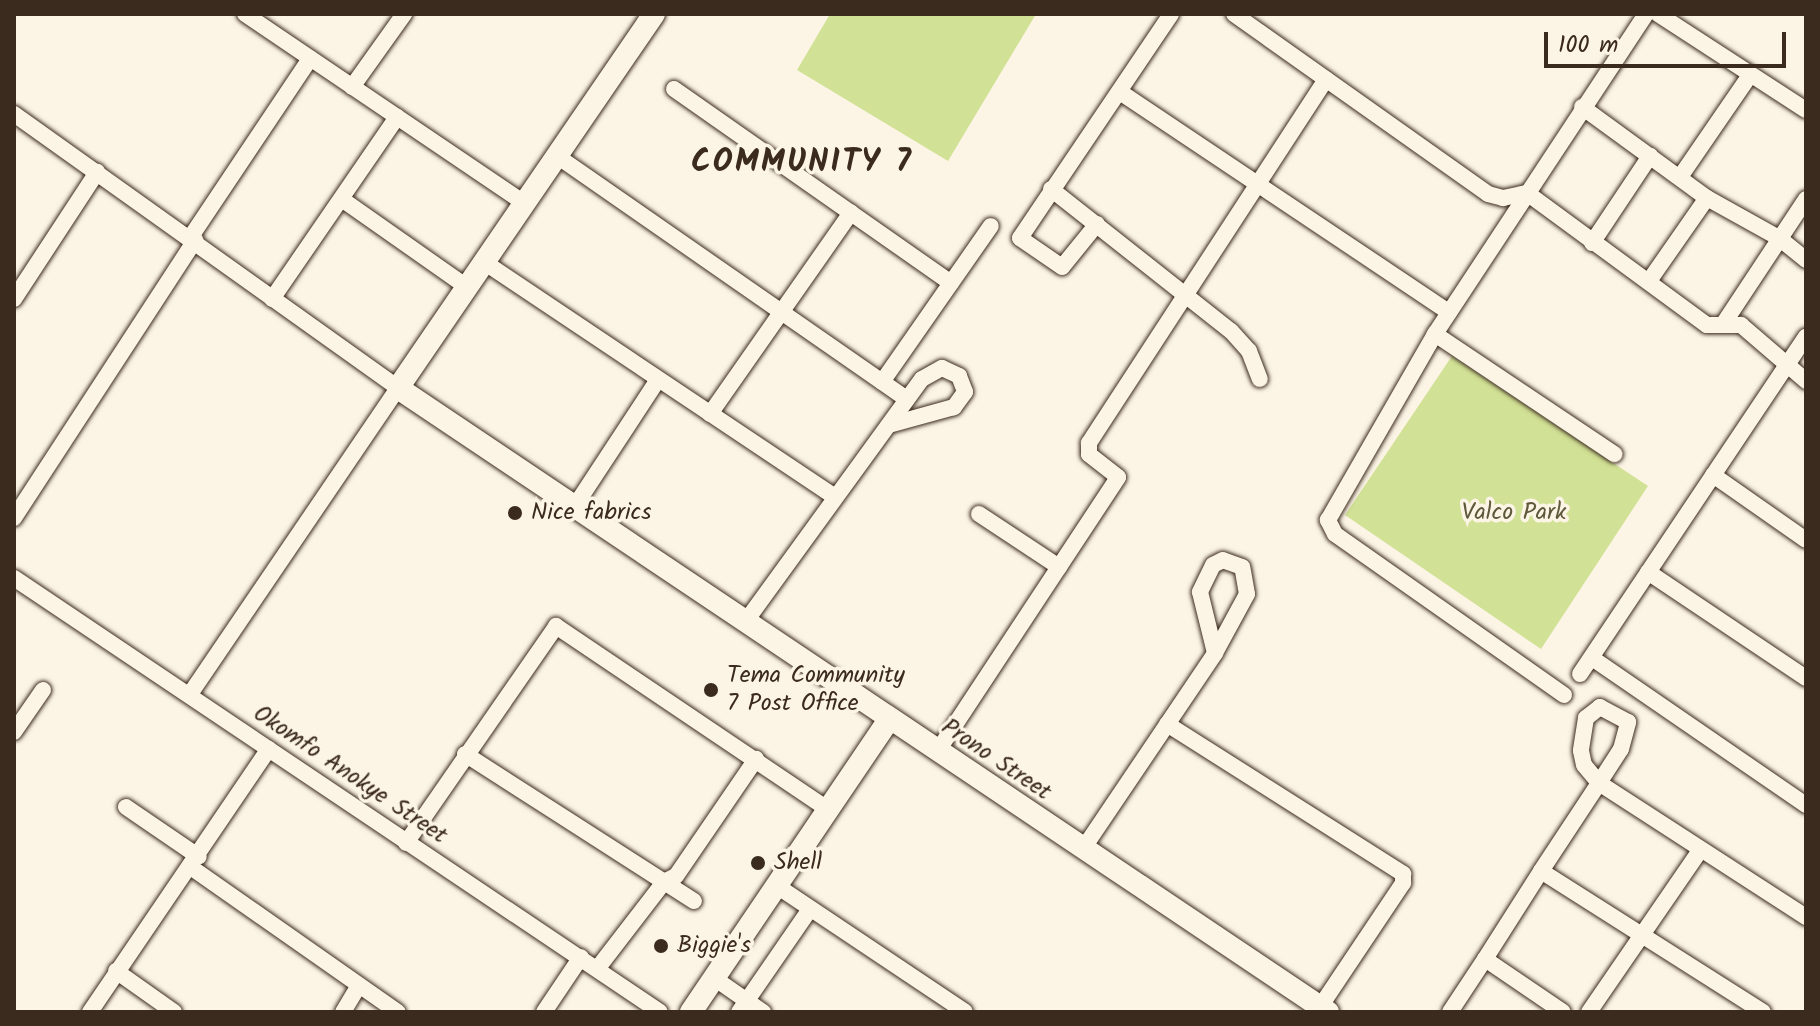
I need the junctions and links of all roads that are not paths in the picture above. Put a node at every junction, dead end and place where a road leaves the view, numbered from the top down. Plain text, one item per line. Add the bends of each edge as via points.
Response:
1 (404, 14) edge
2 (654, 14) edge
3 (1171, 14) edge
4 (1234, 14) edge
5 (1646, 14) edge
6 (1658, 14) edge
7 (250, 16) edge
8 (310, 59) junction
9 (1750, 75) junction
10 (1326, 80) junction
11 (352, 87) junction
12 (674, 89) dead end
13 (1120, 92) junction
14 (1582, 107) junction
15 (1806, 110) edge
16 (14, 114) edge
17 (397, 117) junction
18 (557, 156) junction
19 (1650, 156) junction
20 (97, 172) junction
21 (1680, 177) junction
22 (1262, 185) junction
23 (1051, 189) junction
24 (1527, 193) junction
25 (1707, 198) junction
26 (1806, 199) edge
27 (343, 200) junction
28 (524, 203) junction
29 (851, 213) junction
30 (1097, 224) junction
31 (991, 226) dead end
32 (1779, 238) junction
33 (192, 239) junction
34 (1592, 243) junction
35 (1806, 260) edge
36 (484, 262) junction
37 (1649, 281) junction
38 (951, 283) junction
39 (467, 287) junction
40 (1187, 293) junction
41 (14, 299) edge
42 (272, 299) junction
43 (1449, 312) junction
44 (784, 314) junction
45 (1724, 323) junction
46 (1435, 334) junction
47 (1806, 337) edge
48 (1788, 365) junction
49 (1260, 379) dead end
50 (657, 381) junction
51 (1806, 381) edge
52 (882, 382) junction
53 (398, 388) junction
54 (907, 399) junction
55 (710, 414) junction
56 (889, 425) junction
57 (1614, 454) dead end
58 (1713, 475) junction
59 (835, 497) junction
60 (575, 506) junction
61 (979, 514) dead end
62 (14, 518) edge
63 (1806, 540) edge
64 (1059, 567) junction
65 (1648, 572) junction
66 (14, 578) edge
67 (746, 621) junction
68 (1215, 653) junction
69 (1592, 658) junction
70 (1580, 674) dead end
71 (1806, 678) edge
72 (43, 690) dead end
73 (189, 695) junction
74 (1564, 695) dead end
75 (889, 720) junction
76 (1167, 724) junction
77 (14, 732) edge
78 (269, 749) junction
79 (937, 752) junction
80 (465, 754) junction
81 (756, 759) junction
82 (1806, 805) edge
83 (126, 807) dead end
84 (829, 810) junction
85 (406, 843) junction
86 (1083, 849) junction
87 (1699, 852) junction
88 (195, 862) junction
89 (1541, 871) junction
90 (664, 882) junction
91 (777, 886) junction
92 (694, 901) dead end
93 (810, 909) junction
94 (1806, 917) edge
95 (1642, 938) junction
96 (581, 957) junction
97 (1485, 959) junction
98 (597, 969) junction
99 (116, 971) junction
100 (714, 978) junction
101 (359, 985) junction
102 (743, 1006) edge
103 (1324, 1009) edge
104 (962, 1011) edge
105 (90, 1012) edge
106 (174, 1012) edge
107 (343, 1012) edge
108 (398, 1012) edge
109 (544, 1012) edge
110 (660, 1012) edge
111 (691, 1012) edge
112 (763, 1012) edge
113 (1450, 1012) edge
114 (1563, 1012) edge
115 (1589, 1012) edge
116 (1763, 1012) edge

1 - 11 street
2 - 18 street
3 - 13 street
4 - 10 street
5 - 14 street
6 - 9 street
7 - 8 street
8 - 11 street
8 - 33 street
9 - 15 street
9 - 21 street
10 - 22 street
10 - 24 street via 1488,194 1503,198
11 - 17 street
12 - 29 street
13 - 22 street
13 - 23 street
14 - 19 street
14 - 24 street
16 - 20 street
17 - 27 street
17 - 28 street
18 - 28 street
18 - 44 street
19 - 21 street
19 - 34 street
20 - 33 street
20 - 41 street
21 - 25 street
22 - 40 street
22 - 43 street
23 - 30 street
23 - 30 street via 1021,233 1021,242 1066,266
24 - 34 street
24 - 43 street
25 - 32 street
25 - 37 street
26 - 32 street
27 - 39 street
27 - 42 street
28 - 36 street
29 - 38 street
29 - 44 street
30 - 40 street
31 - 38 street
32 - 35 street
32 - 45 street
33 - 42 street
33 - 62 street
34 - 37 street
36 - 39 street
36 - 50 street
37 - 45 street via 1707,325
38 - 52 street
39 - 53 street
40 - 49 street via 1249,351
40 - 64 street via 1087,447 1118,477
42 - 53 street
43 - 46 street
44 - 52 street
44 - 55 street
45 - 48 street via 1741,325
46 - 57 street
46 - 74 street via 1330,512 1329,527
47 - 48 street
48 - 51 street
48 - 58 street
50 - 55 street
50 - 60 street
52 - 54 street
53 - 60 street, Prono Street
53 - 73 street
54 - 56 street
54 - 56 street via 922,379 942,368 959,376 965,392 954,407
55 - 59 street
56 - 59 street
58 - 63 street
58 - 65 street
59 - 67 street
60 - 67 street, Prono Street
61 - 64 street
64 - 79 street
65 - 69 street
65 - 71 street
66 - 73 street, Okomfo Anokye Street
67 - 75 street, Prono Street
68 - 68 street via 1247,594 1242,567 1223,560 1213,565 1200,592
68 - 76 street
69 - 70 street
69 - 82 street
72 - 77 street
73 - 78 street, Okomfo Anokye Street
75 - 79 street, Prono Street
75 - 84 street
76 - 86 street
76 - 103 street via 1403,874 1403,883
78 - 85 street, Okomfo Anokye Street
78 - 88 street
79 - 86 street, Prono Street
80 - 81 street via 556,626
80 - 85 street
80 - 90 street
81 - 84 street
81 - 90 street via 676,876
83 - 88 street
84 - 91 street
85 - 96 street, Okomfo Anokye Street
86 - 103 street, Prono Street
87 - 89 street via 1599,783
87 - 94 street
87 - 95 street
88 - 99 street
88 - 101 street
89 - 95 street
89 - 97 street
90 - 92 street
90 - 98 street
91 - 93 street
91 - 100 street
93 - 102 street
93 - 104 street
95 - 115 street
95 - 116 street
96 - 98 street, Okomfo Anokye Street
96 - 109 street
97 - 113 street
97 - 114 street
98 - 110 street, Okomfo Anokye Street
99 - 105 street
99 - 106 street
100 - 102 street
100 - 111 street
101 - 107 street
101 - 108 street
102 - 112 street

